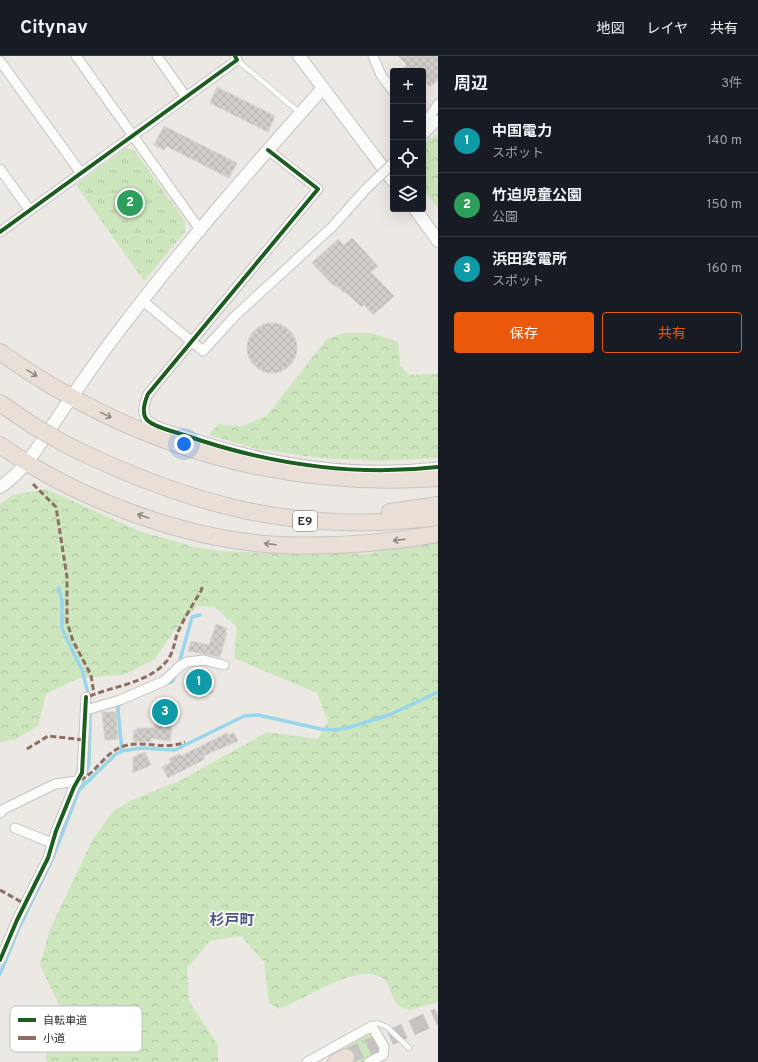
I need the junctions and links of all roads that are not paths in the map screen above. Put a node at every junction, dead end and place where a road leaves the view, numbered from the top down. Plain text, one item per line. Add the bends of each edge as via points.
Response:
1 (76, 56) edge
2 (157, 56) edge
3 (299, 56) edge
4 (373, 56) edge
5 (236, 58) edge
6 (0, 62) edge
7 (390, 86) edge
8 (323, 88) junction
9 (186, 97) junction
10 (438, 104) edge
11 (300, 114) junction
12 (438, 120) edge
13 (426, 126) edge
14 (426, 128) edge
15 (134, 136) junction
16 (268, 150) junction
17 (390, 166) edge
18 (0, 169) edge
19 (81, 174) junction
20 (390, 177) edge
21 (29, 209) junction
22 (417, 212) edge
23 (200, 231) junction
24 (0, 232) edge
25 (438, 241) edge
26 (143, 301) junction
27 (191, 342) junction
28 (0, 352) edge
29 (71, 398) junction
30 (0, 403) edge
31 (0, 445) edge
32 (26, 463) junction
33 (438, 467) edge
34 (438, 478) edge
35 (0, 487) edge
36 (174, 491) junction
37 (438, 505) edge
38 (438, 517) edge
39 (438, 534) edge
40 (224, 665) dead end
41 (86, 698) dead end
42 (86, 710) junction
43 (78, 781) junction
44 (0, 813) edge
45 (15, 828) dead end
46 (52, 843) junction
47 (4, 937) edge
48 (0, 960) edge
49 (372, 1026) junction
50 (409, 1048) dead end
51 (307, 1062) edge
52 (369, 1062) edge

1 - 15 street
2 - 9 street
3 - 8 street
4 - 7 street via 381,75
5 - 9 street
5 - 11 lane
6 - 19 street
8 - 11 street
8 - 20 street
9 - 15 street
10 - 13 street
11 - 16 street
12 - 14 street
15 - 19 street
15 - 23 street
16 - 23 street
16 - 27 street via 318,189
17 - 27 street, bridge via 332,227 235,316 203,351
18 - 21 street
19 - 21 street
21 - 24 street
22 - 25 street
23 - 26 street
26 - 27 street
26 - 29 street
27 - 33 street via 148,394 144,413 152,424 253,456 307,466 361,471
28 -> 29 highway
29 - 32 street
29 -> 34 highway via 135,429 246,465 325,478
30 - 36 highway, E9, bridge via 65,444 121,471
31 - 32 highway
32 - 35 street
39 -> 32 highway via 390,541 327,545 280,545 239,540 166,524 123,509 78,491
36 - 37 highway, E9 via 238,505 308,514 375,513
36 - 38 highway, E9 via 244,511 296,520 352,524
40 - 42 street via 204,660 187,662 164,681 120,700
41 - 42 street
42 - 43 street via 84,758
43 - 44 street via 55,784
43 - 46 street
45 - 46 street
46 - 47 street via 48,858
47 - 48 street
49 - 50 lane via 377,1023 387,1027
49 - 51 street
49 - 52 street via 384,1048 383,1055

